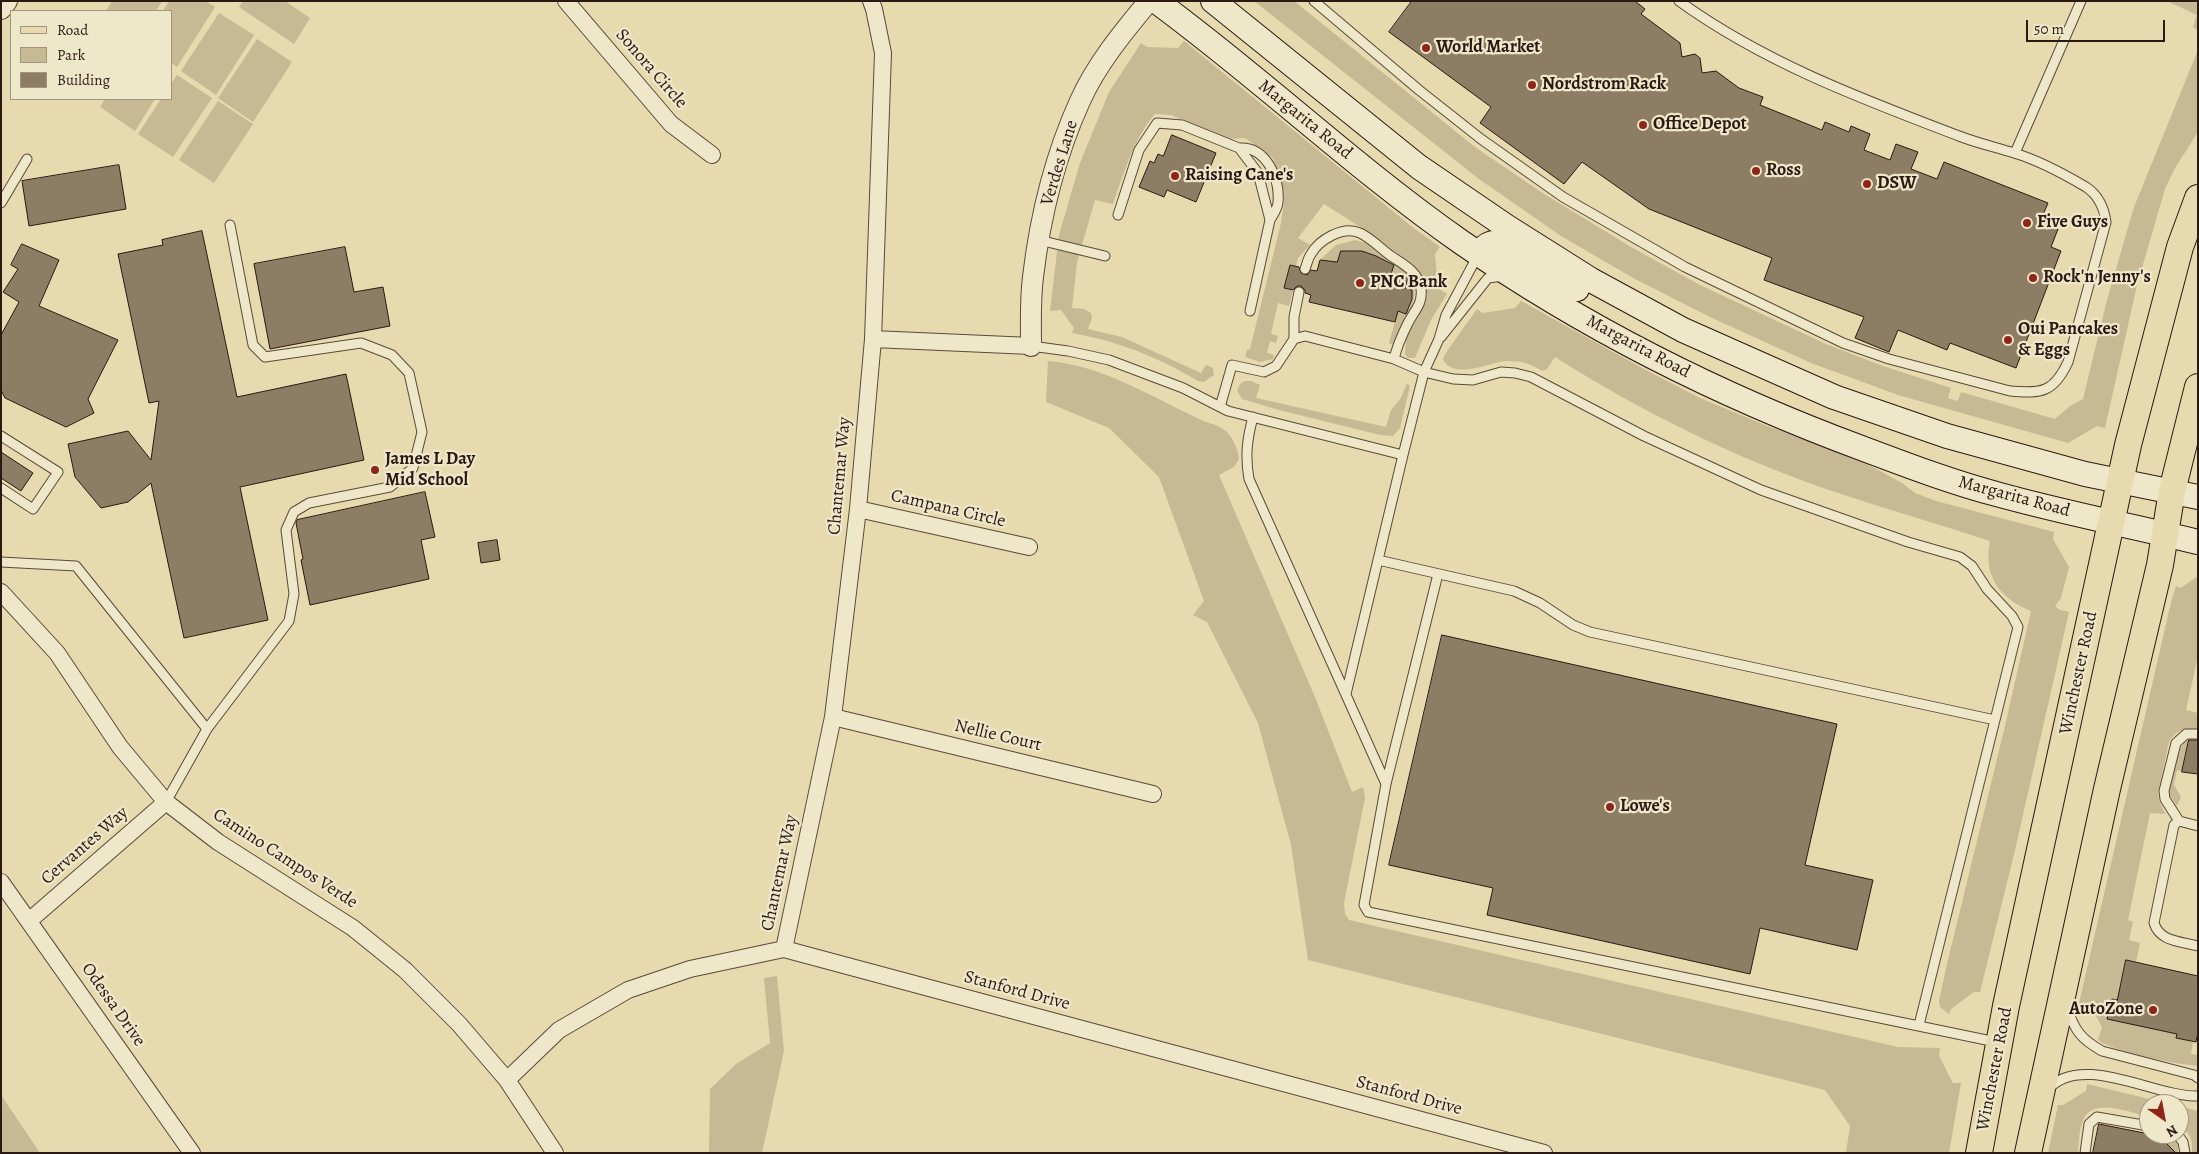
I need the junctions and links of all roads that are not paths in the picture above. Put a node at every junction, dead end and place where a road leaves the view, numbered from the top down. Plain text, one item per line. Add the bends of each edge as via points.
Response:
1 (6, 1) edge
2 (566, 1) edge
3 (871, 1) edge
4 (1149, 1) edge
5 (1156, 1) edge
6 (1213, 1) edge
7 (1314, 1) edge
8 (1680, 1) edge
9 (2081, 1) edge
10 (1, 9) edge
11 (1239, 148) junction
12 (2015, 153) junction
13 (712, 155) dead end
14 (27, 159) dead end
15 (2198, 198) edge
16 (1, 203) edge
17 (1118, 215) dead end
18 (1270, 220) junction
19 (230, 225) dead end
20 (1039, 240) junction
21 (1479, 254) junction
22 (1105, 256) dead end
23 (1305, 268) dead end
24 (1514, 277) junction
25 (1299, 292) dead end
26 (1250, 311) dead end
27 (1683, 330) junction
28 (873, 339) junction
29 (1294, 339) junction
30 (1439, 339) junction
31 (1031, 346) junction
32 (1394, 359) junction
33 (1424, 372) junction
34 (2198, 386) edge
35 (1220, 407) junction
36 (1253, 417) junction
37 (1, 436) edge
38 (1403, 455) junction
39 (2122, 480) junction
40 (1, 488) edge
41 (2172, 491) junction
42 (2198, 497) edge
43 (858, 509) junction
44 (2113, 522) junction
45 (2166, 533) junction
46 (2198, 542) edge
47 (1029, 547) dead end
48 (1378, 560) junction
49 (1, 562) edge
50 (1438, 574) junction
51 (1, 592) edge
52 (1346, 694) junction
53 (833, 717) junction
54 (1995, 720) junction
55 (207, 729) junction
56 (2198, 734) edge
57 (1386, 784) junction
58 (1153, 794) dead end
59 (166, 802) junction
60 (2179, 821) junction
61 (2198, 826) edge
62 (1, 882) edge
63 (30, 920) junction
64 (2198, 946) edge
65 (784, 949) junction
66 (2062, 997) junction
67 (1919, 1025) junction
68 (1999, 1043) junction
69 (2198, 1078) edge
70 (506, 1080) junction
71 (2040, 1096) junction
72 (2198, 1096) edge
73 (2139, 1124) edge
74 (192, 1153) edge
75 (555, 1153) edge
76 (1544, 1153) edge
77 (1978, 1153) edge
78 (2028, 1153) edge
79 (2085, 1153) edge

1 - 10 street
2 - 13 street, Sonora Circle via 671,124
3 - 28 street, Chantemar Way via 883,53
4 - 20 street, Verdes Lane via 1116,42 1080,100 1056,166
5 - 21 main road, Margarita Road via 1409,203
6 - 27 main road, Margarita Road via 1419,167 1591,280
7 - 12 lane via 1481,139 1563,197 1685,267 1852,346 1889,359 2010,390 2042,391 2053,386 2068,362 2106,222 2098,198 2088,188
8 - 12 lane via 1704,19 1802,73 1987,147
9 - 12 lane
11 - 17 lane via 1182,125 1157,123 1139,150
11 - 18 lane via 1258,173
11 - 18 lane via 1249,147 1263,155 1277,181 1278,204
14 - 16 lane
15 - 39 main road, Winchester Road via 2180,247
18 - 26 lane
19 - 55 lane via 253,345 265,357 361,344 392,355 409,372 422,432 413,468 390,487 309,503 294,512 286,530 294,594 289,621
20 - 22 lane
20 - 31 street, Verdes Lane via 1033,279
21 - 24 main road, Margarita Road
21 - 27 main road via 1485,246 1502,242 1609,308
21 - 30 lane via 1446,315
23 - 32 lane via 1311,254 1323,242 1346,230 1359,233 1414,273 1422,294
24 - 30 lane via 1488,278
24 - 44 main road, Margarita Road via 1612,335 1784,418 1936,475 2000,495
25 - 29 lane
27 - 39 main road, Margarita Road via 1834,397 1947,436 2085,474
28 - 31 street
28 - 43 street, Chantemar Way
29 - 32 lane via 1305,336
29 - 35 lane via 1276,366 1264,372 1232,365
30 - 33 lane
31 - 35 lane via 1109,360 1183,388
32 - 33 lane
33 - 38 lane
33 - 54 lane via 1474,380 1501,372 1531,377 1644,436 1761,490 1960,557 1972,566 2018,627
34 - 41 main road
35 - 36 lane
36 - 38 lane
36 - 52 lane via 1246,442 1249,479
37 - 40 lane via 58,472 33,509
38 - 48 lane
39 - 41 main road, Margarita Road
39 - 44 main road, Winchester Road
41 - 42 main road, Margarita Road
41 - 45 main road
43 - 47 street, Campana Circle
43 - 53 street, Chantemar Way
44 - 45 main road, Margarita Road
44 - 68 main road, Winchester Road
45 - 46 main road, Margarita Road
45 - 66 main road
48 - 50 lane
48 - 52 lane
49 - 55 lane via 76,566
50 - 54 lane via 1514,591 1590,632
50 - 57 lane
51 - 59 street, Camino Campos Verde via 58,653 120,747
52 - 57 lane
53 - 58 street, Nellie Court
53 - 65 street, Chantemar Way
54 - 67 lane
55 - 59 lane
56 - 60 lane via 2186,734 2176,743 2164,792
57 - 67 lane via 1364,905 1368,912
59 - 63 street, Cervantes Way
59 - 70 street, Camino Campos Verde via 218,842 353,928 406,970 459,1024
60 - 61 lane
60 - 64 lane via 2174,825 2154,923 2156,932 2162,937
62 - 63 street, Odessa Drive
63 - 74 street, Odessa Drive
65 - 70 street, Stanford Drive via 690,969 628,990 559,1030
65 - 76 street, Stanford Drive
66 - 69 lane via 2074,1028 2090,1044 2102,1051
66 - 71 main road
67 - 68 lane
68 - 77 main road, Winchester Road
70 - 75 street, Camino Campos Verde
71 - 72 lane via 2052,1084 2074,1074 2092,1074
71 - 78 main road
73 - 79 lane via 2097,1117 2089,1124

